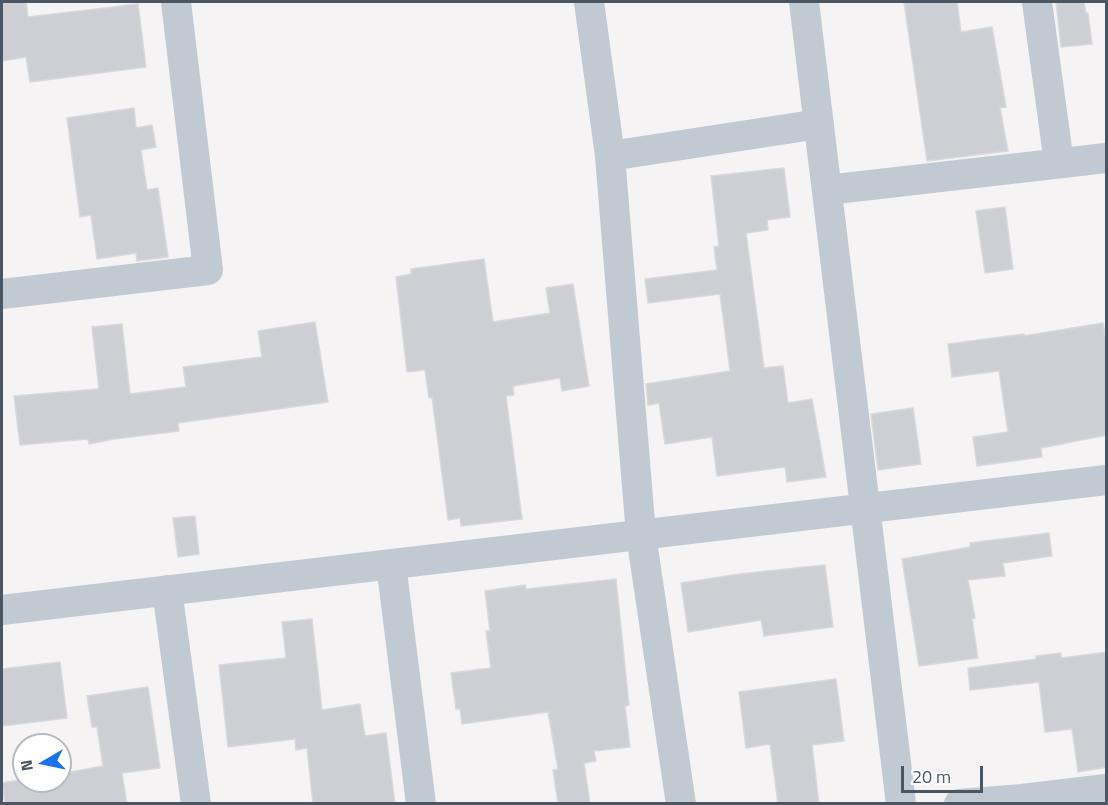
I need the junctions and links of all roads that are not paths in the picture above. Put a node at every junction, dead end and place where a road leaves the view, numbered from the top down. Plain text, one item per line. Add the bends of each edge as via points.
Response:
1 (176, 2) edge
2 (590, 2) edge
3 (804, 2) edge
4 (1037, 2) edge
5 (819, 124) junction
6 (610, 156) junction
7 (1107, 158) edge
8 (1059, 163) junction
9 (827, 190) junction
10 (2, 294) edge
11 (1107, 480) edge
12 (866, 508) junction
13 (641, 535) junction
14 (391, 564) junction
15 (167, 590) junction
16 (2, 610) edge
17 (1107, 789) edge
18 (196, 804) edge
19 (421, 804) edge
20 (681, 804) edge
21 (902, 804) edge
22 (959, 804) edge

1 - 10 street via 208,270
2 - 6 street
3 - 5 street
4 - 8 street
5 - 6 street
5 - 9 street
6 - 13 street
7 - 8 street
8 - 9 street
9 - 12 street
11 - 12 street
12 - 13 street
12 - 21 street
13 - 14 street
13 - 20 street
14 - 15 street
14 - 19 street
15 - 16 street
15 - 18 street
17 - 22 street

